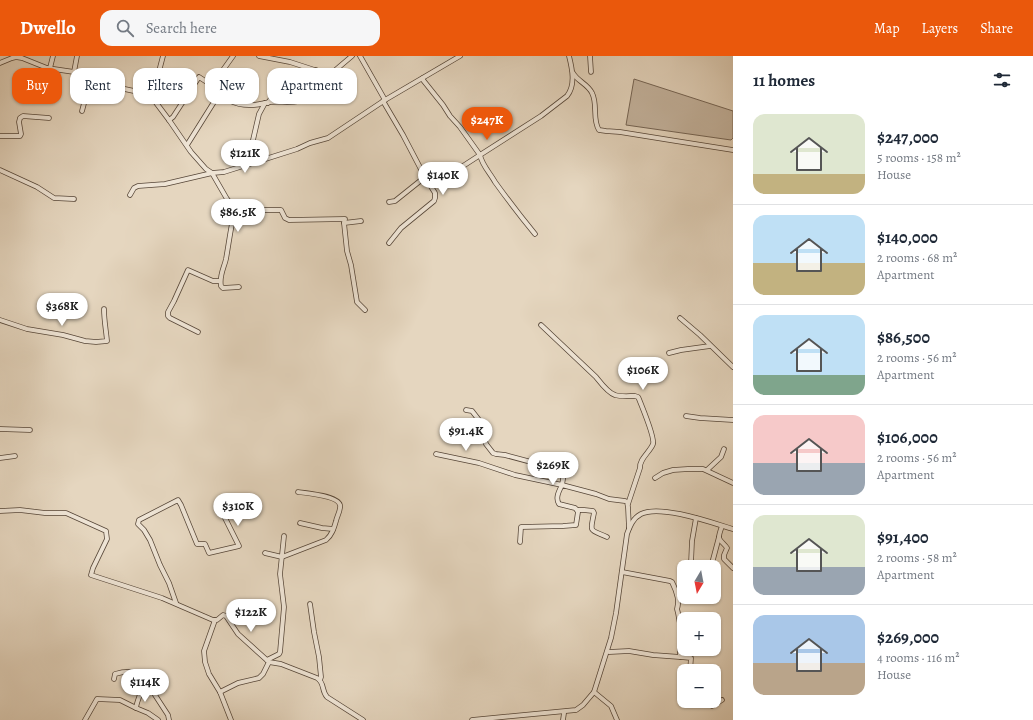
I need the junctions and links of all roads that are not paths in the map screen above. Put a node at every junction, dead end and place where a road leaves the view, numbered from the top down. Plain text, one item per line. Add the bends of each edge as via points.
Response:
1 (53, 56) edge
2 (77, 56) edge
3 (163, 56) edge
4 (233, 56) edge
5 (259, 56) edge
6 (352, 56) edge
7 (360, 56) edge
8 (460, 56) edge
9 (569, 56) edge
10 (590, 56) edge
11 (0, 63) edge
12 (50, 68) joint
13 (75, 68) edge
14 (160, 68) edge
15 (224, 68) edge
16 (310, 68) edge
17 (338, 68) edge
18 (572, 72) junction
19 (592, 72) dead end
20 (423, 78) junction
21 (205, 81) edge
22 (384, 101) junction
23 (267, 103) joint
24 (84, 104) edge
25 (157, 104) edge
26 (213, 104) edge
27 (238, 104) edge
28 (82, 111) dead end
29 (49, 118) dead end
30 (169, 120) junction
31 (0, 136) edge
32 (253, 140) dead end
33 (187, 145) junction
34 (733, 150) edge
35 (480, 155) junction
36 (0, 170) edge
37 (212, 173) junction
38 (424, 176) junction
39 (431, 186) junction
40 (130, 195) dead end
41 (74, 199) dead end
42 (389, 202) dead end
43 (235, 209) junction
44 (361, 221) dead end
45 (344, 223) junction
46 (534, 234) dead end
47 (389, 243) dead end
48 (220, 281) junction
49 (239, 287) dead end
50 (104, 309) dead end
51 (365, 310) dead end
52 (680, 318) dead end
53 (0, 320) edge
54 (541, 326) dead end
55 (198, 332) dead end
56 (710, 346) junction
57 (669, 354) dead end
58 (733, 367) edge
59 (466, 410) dead end
60 (686, 416) dead end
61 (733, 420) edge
62 (0, 429) edge
63 (30, 430) dead end
64 (724, 449) dead end
65 (436, 454) dead end
66 (15, 456) dead end
67 (0, 458) edge
68 (707, 470) junction
69 (655, 478) dead end
70 (733, 483) edge
71 (562, 485) junction
72 (298, 492) dead end
73 (628, 504) junction
74 (577, 510) junction
75 (0, 511) edge
76 (224, 516) dead end
77 (696, 518) junction
78 (300, 523) dead end
79 (722, 526) junction
80 (333, 529) junction
81 (733, 529) edge
82 (629, 530) junction
83 (284, 536) dead end
84 (719, 536) junction
85 (607, 537) dead end
86 (520, 542) dead end
87 (265, 553) dead end
88 (282, 557) junction
89 (691, 560) edge
90 (713, 560) edge
91 (733, 568) edge
92 (622, 572) junction
93 (176, 603) junction
94 (310, 604) dead end
95 (678, 612) edge
96 (215, 620) junction
97 (609, 652) dead end
98 (680, 656) edge
99 (681, 657) dead end
100 (268, 661) junction
101 (691, 664) edge
102 (114, 679) dead end
103 (320, 680) junction
104 (142, 684) junction
105 (220, 692) junction
106 (594, 692) junction
107 (136, 708) junction
108 (564, 713) dead end
109 (85, 720) edge
110 (158, 720) edge
111 (169, 720) edge
112 (231, 720) edge
113 (363, 720) edge
114 (472, 720) edge
115 (563, 720) edge
116 (617, 720) edge

1 - 12 street
2 - 13 street
3 - 14 street
4 - 15 street
5 - 16 street
6 - 17 street
7 - 22 street
8 - 20 street
9 - 18 street
10 - 19 street
11 - 12 street via 22,58
18 - 34 street via 593,93 599,130
18 - 35 street via 572,86 567,96 542,116
20 - 22 street
20 - 35 street
21 - 30 street via 199,77
22 - 37 street via 325,139 224,172
22 - 38 street
23 - 27 street
23 - 32 street via 259,114
24 - 28 street
25 - 30 street
26 - 33 street
29 - 31 street via 23,116 19,122 20,136
30 - 33 street
33 - 37 street via 206,170
35 - 39 street
35 - 46 street via 504,195
36 - 41 street via 54,198
37 - 40 street via 165,184 138,186
37 - 43 street
38 - 39 street
38 - 42 street via 395,201
39 - 47 street via 435,193 434,201 401,228
43 - 45 street via 281,210 289,220 345,219
43 - 48 street
44 - 45 street
45 - 51 street via 357,302
48 - 49 street via 222,287
48 - 55 street via 212,281 188,270 168,312 170,318
50 - 53 street via 106,341 85,341 27,329
52 - 56 street
54 - 73 street via 613,395 639,398 653,440 640,464
56 - 57 street
56 - 58 street
59 - 71 street via 472,411 479,420 486,444 493,453 562,470
60 - 61 street
62 - 63 street
64 - 68 street via 721,457
65 - 71 street
66 - 67 street
68 - 69 street via 673,470
68 - 70 street
71 - 73 street via 625,501
71 - 74 street via 558,503
72 - 80 street via 337,501 340,505
73 - 82 street
74 - 85 street via 593,511 593,531
74 - 86 street via 576,525 521,527
75 - 93 street via 66,513 106,531 107,539 91,575
76 - 93 street via 239,546 209,552 205,544 197,544 178,500 139,520 138,524 150,540
77 - 79 street
77 - 82 street via 666,512 646,512 634,520
77 - 89 street
78 - 80 street
79 - 81 street
79 - 84 street
80 - 88 street via 326,540
82 - 92 street
83 - 88 street
84 - 90 street
84 - 91 street via 727,548 724,559
87 - 88 street
88 - 100 street via 280,574 284,607 280,652
92 - 95 street via 672,582 678,600
92 - 106 street via 613,628
93 - 96 street
94 - 103 street via 320,657
96 - 100 street via 226,616 238,634
96 - 105 street via 204,651 209,674
97 - 98 street via 629,651
99 - 101 street via 691,658
100 - 103 street
100 - 105 street via 259,678 238,683
102 - 104 street via 115,674 120,672 134,671 143,673
103 - 113 street via 327,697
104 - 107 street
104 - 111 street via 146,686 149,680 160,689 155,695
105 - 112 street
106 - 114 street via 576,710
106 - 116 street via 611,706
107 - 109 street via 120,700 97,699
107 - 110 street
108 - 115 street

